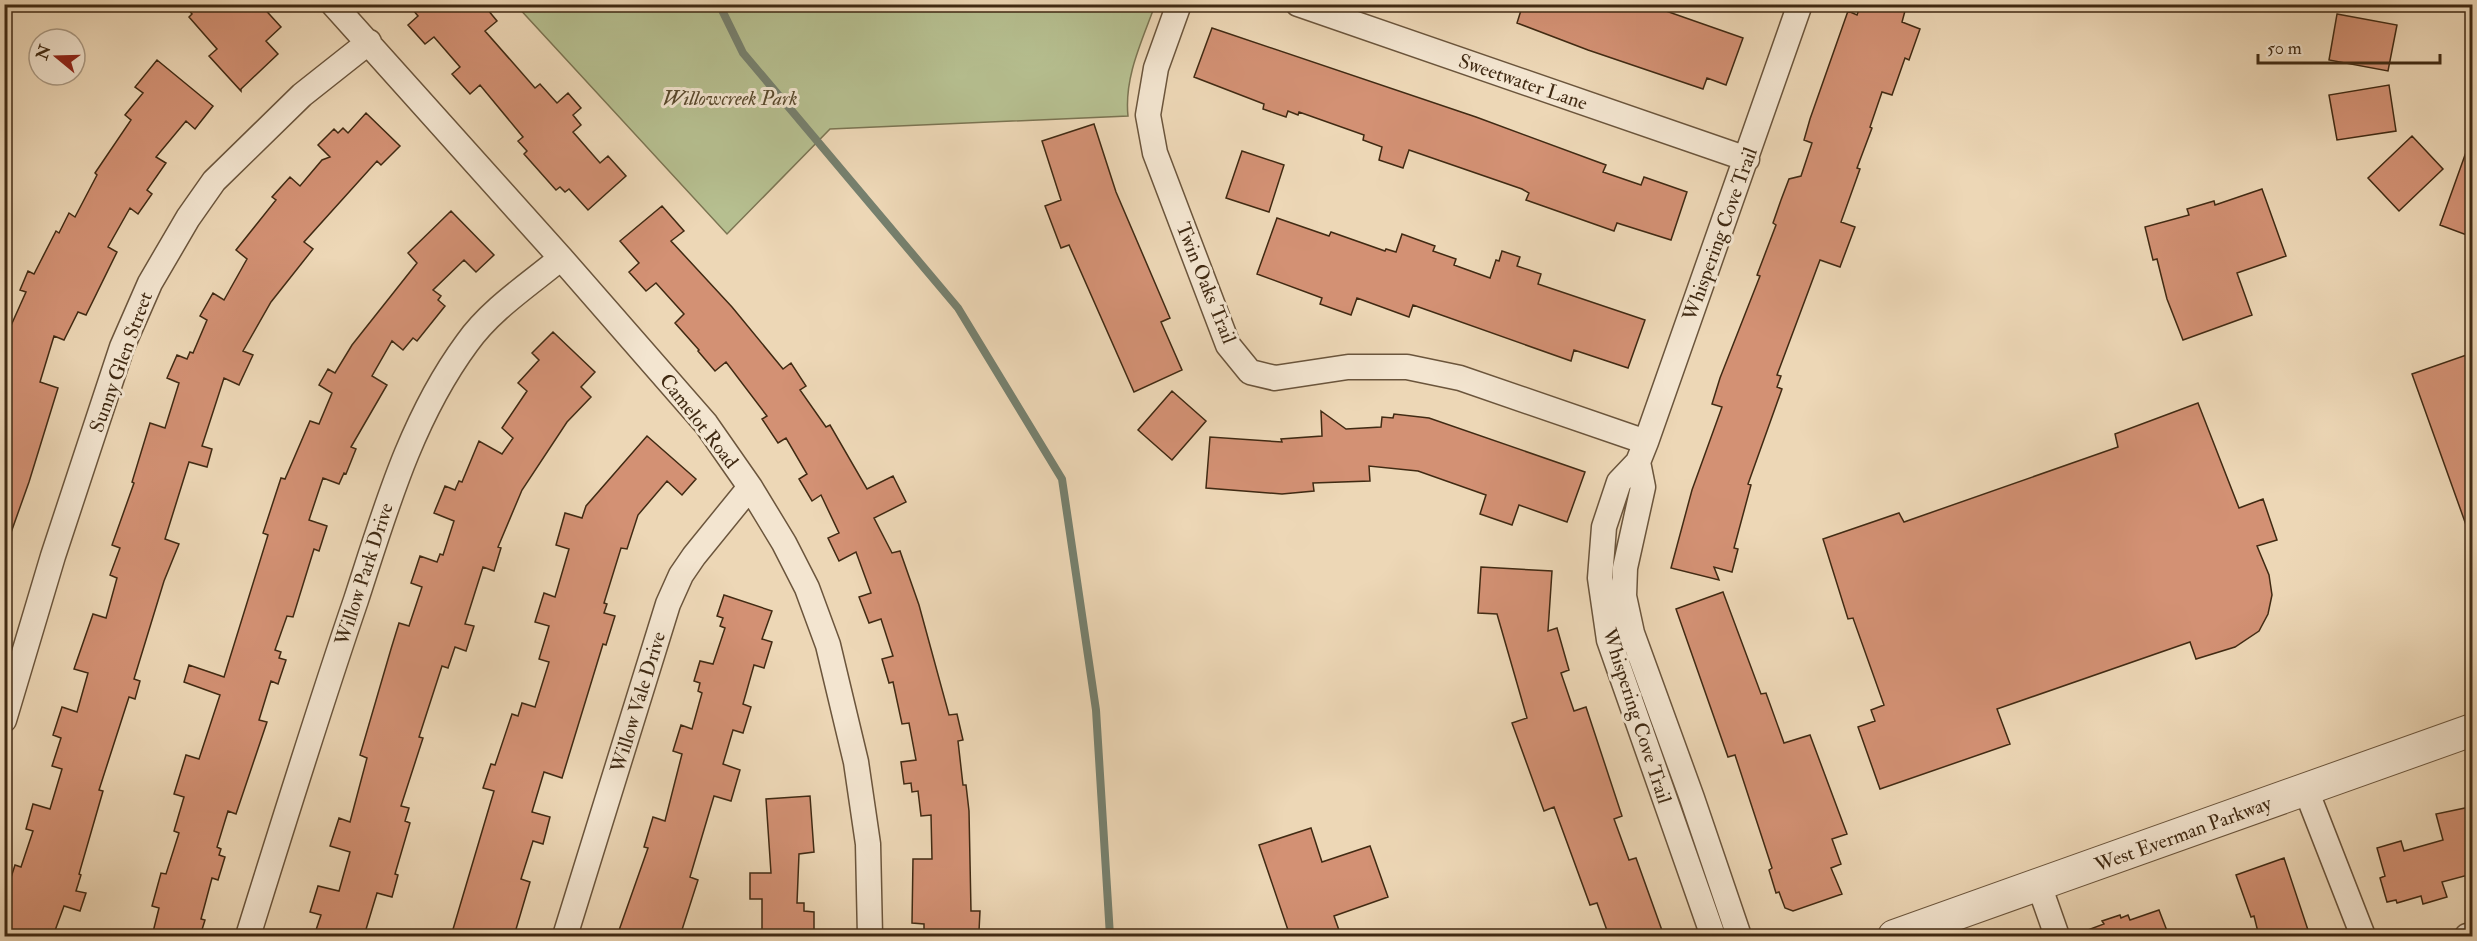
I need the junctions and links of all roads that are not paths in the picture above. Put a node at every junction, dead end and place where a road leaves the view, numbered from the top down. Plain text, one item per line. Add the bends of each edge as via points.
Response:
1 (333, 4) edge
2 (1179, 4) edge
3 (1298, 4) edge
4 (1800, 4) edge
5 (369, 42) junction
6 (1747, 159) junction
7 (561, 258) junction
8 (1642, 452) junction
9 (750, 487) junction
10 (1634, 676) junction
11 (4, 720) edge
12 (2472, 730) edge
13 (2306, 790) junction
14 (1716, 872) junction
15 (1692, 880) junction
16 (2039, 885) junction
17 (2472, 935) edge
18 (248, 936) edge
19 (565, 936) edge
20 (870, 936) edge
21 (1713, 936) edge
22 (1739, 936) edge
23 (1894, 936) edge
24 (2057, 936) edge
25 (2363, 936) edge
26 (2467, 936) edge

1 - 5 street, Camelot Road
2 - 8 street, Twin Oaks Trail via 1156,68 1149,124 1155,153 1228,345 1250,372 1275,378 1348,367 1407,367 1460,378
3 - 6 street, Sweetwater Lane
4 - 6 street, Whispering Cove Trail
5 - 7 street, Camelot Road
5 - 11 street, Sunny Glen Street via 302,96 214,181 150,283 122,347
6 - 8 street, Whispering Cove Trail
7 - 9 street, Camelot Road via 706,424
7 - 18 street, Willow Park Drive via 468,340 446,373 400,468
8 - 10 street, Whispering Cove Trail via 1643,487 1624,568
9 - 19 street, Willow Vale Drive via 694,555 668,604
9 - 20 street, Camelot Road via 807,588 828,645 863,809 868,844
10 - 14 street, Whispering Cove Trail via 1692,798
10 - 15 street, Whispering Cove Trail
12 - 13 street, West Everman Parkway
13 - 16 street, West Everman Parkway
13 - 25 street
14 - 15 street
14 - 22 street, Whispering Cove Trail
15 - 21 street, Whispering Cove Trail
16 - 23 street, West Everman Parkway
16 - 24 street
17 - 26 street

